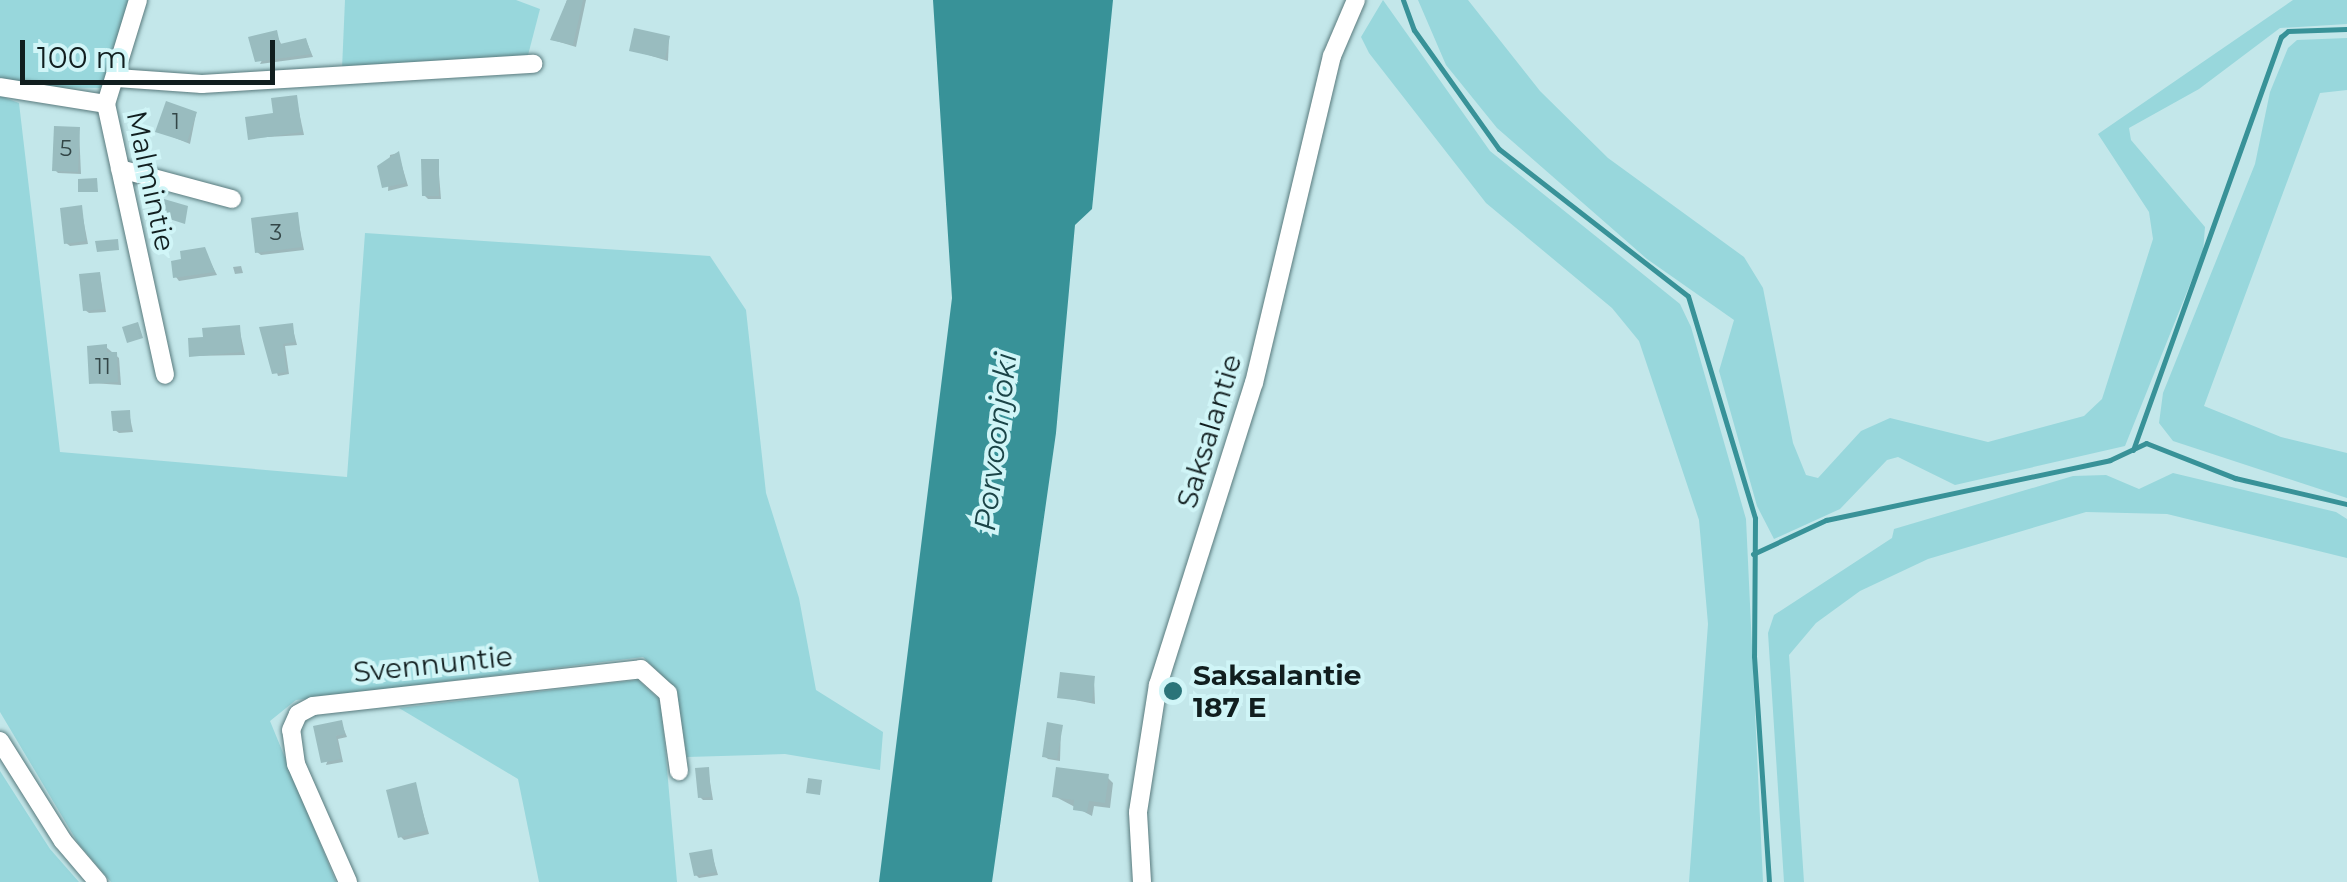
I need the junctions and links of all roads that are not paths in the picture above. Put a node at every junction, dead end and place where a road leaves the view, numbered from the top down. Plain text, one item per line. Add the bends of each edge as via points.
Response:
1 (138, 0) edge
2 (1356, 0) edge
3 (533, 64) dead end
4 (117, 78) junction
5 (0, 87) edge
6 (106, 104) junction
7 (120, 169) junction
8 (232, 199) dead end
9 (165, 375) dead end
10 (0, 741) edge
11 (678, 771) dead end
12 (98, 882) edge
13 (348, 882) edge
14 (1142, 882) edge

1 - 4 street, Malmintie
2 - 14 street, Saksalantie via 1332,56 1254,383 1158,684 1138,812
3 - 4 street via 202,84
4 - 6 street, Malmintie
5 - 6 street
6 - 7 street, Malmintie
7 - 8 street
7 - 9 street, Malmintie
10 - 12 street via 63,841
11 - 13 street, Svennuntie via 668,694 641,668 313,706 298,714 290,730 296,764

